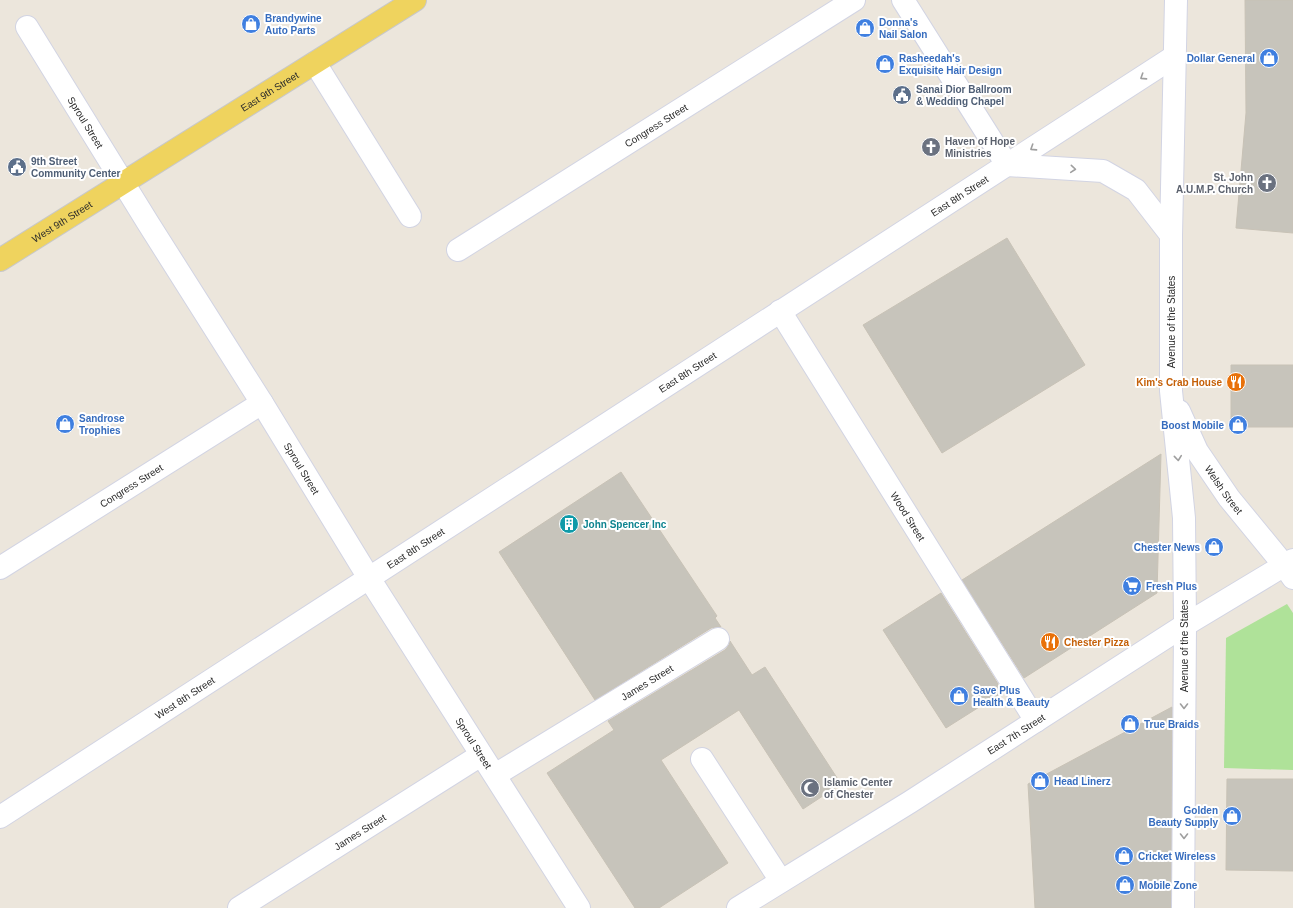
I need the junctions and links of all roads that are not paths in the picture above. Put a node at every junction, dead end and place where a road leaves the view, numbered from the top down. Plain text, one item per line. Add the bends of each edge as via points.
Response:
1 (415, 0) edge
2 (854, 0) edge
3 (903, 0) edge
4 (1176, 0) edge
5 (27, 27) dead end
6 (1175, 56) junction
7 (315, 63) junction
8 (1006, 165) junction
9 (123, 183) junction
10 (410, 216) dead end
11 (1172, 235) junction
12 (458, 250) dead end
13 (0, 260) edge
14 (780, 311) junction
15 (1171, 391) junction
16 (262, 403) junction
17 (0, 568) edge
18 (1290, 568) edge
19 (369, 578) junction
20 (1185, 625) junction
21 (718, 639) dead end
22 (1036, 721) junction
23 (481, 755) junction
24 (702, 759) dead end
25 (495, 775) junction
26 (0, 817) edge
27 (781, 881) junction
28 (239, 908) edge
29 (579, 908) edge
30 (738, 908) edge
31 (1183, 908) edge

1 - 7 main road, East 9th Street
2 - 12 street, Congress Street
3 - 8 street
4 - 6 street, Avenue of the States
5 - 9 street, Sproul Street
6 -> 8 street, East 8th Street
6 - 11 street, Avenue of the States
7 - 9 main road, East 9th Street
7 - 10 street
8 -> 11 street via 1103,171 1136,190
8 - 14 street, East 8th Street
9 - 13 main road, West 9th Street
9 - 16 street, Sproul Street
11 - 15 street, Avenue of the States
14 - 19 street, East 8th Street
14 - 22 street, Wood Street
15 - 18 street, Welsh Street via 1197,451 1229,498
15 -> 20 street, Avenue of the States via 1184,518
16 - 17 street, Congress Street
16 - 19 street, Sproul Street
18 - 20 street, East 7th Street
19 - 23 street, Sproul Street
19 - 26 street, West 8th Street
20 - 22 street, East 7th Street
20 -> 31 street, Avenue of the States
21 - 25 street, James Street
22 - 27 street, East 7th Street
23 - 25 street, Sproul Street
23 - 28 street, James Street
24 - 27 street
25 - 29 street, Sproul Street
27 - 30 street, East 7th Street

